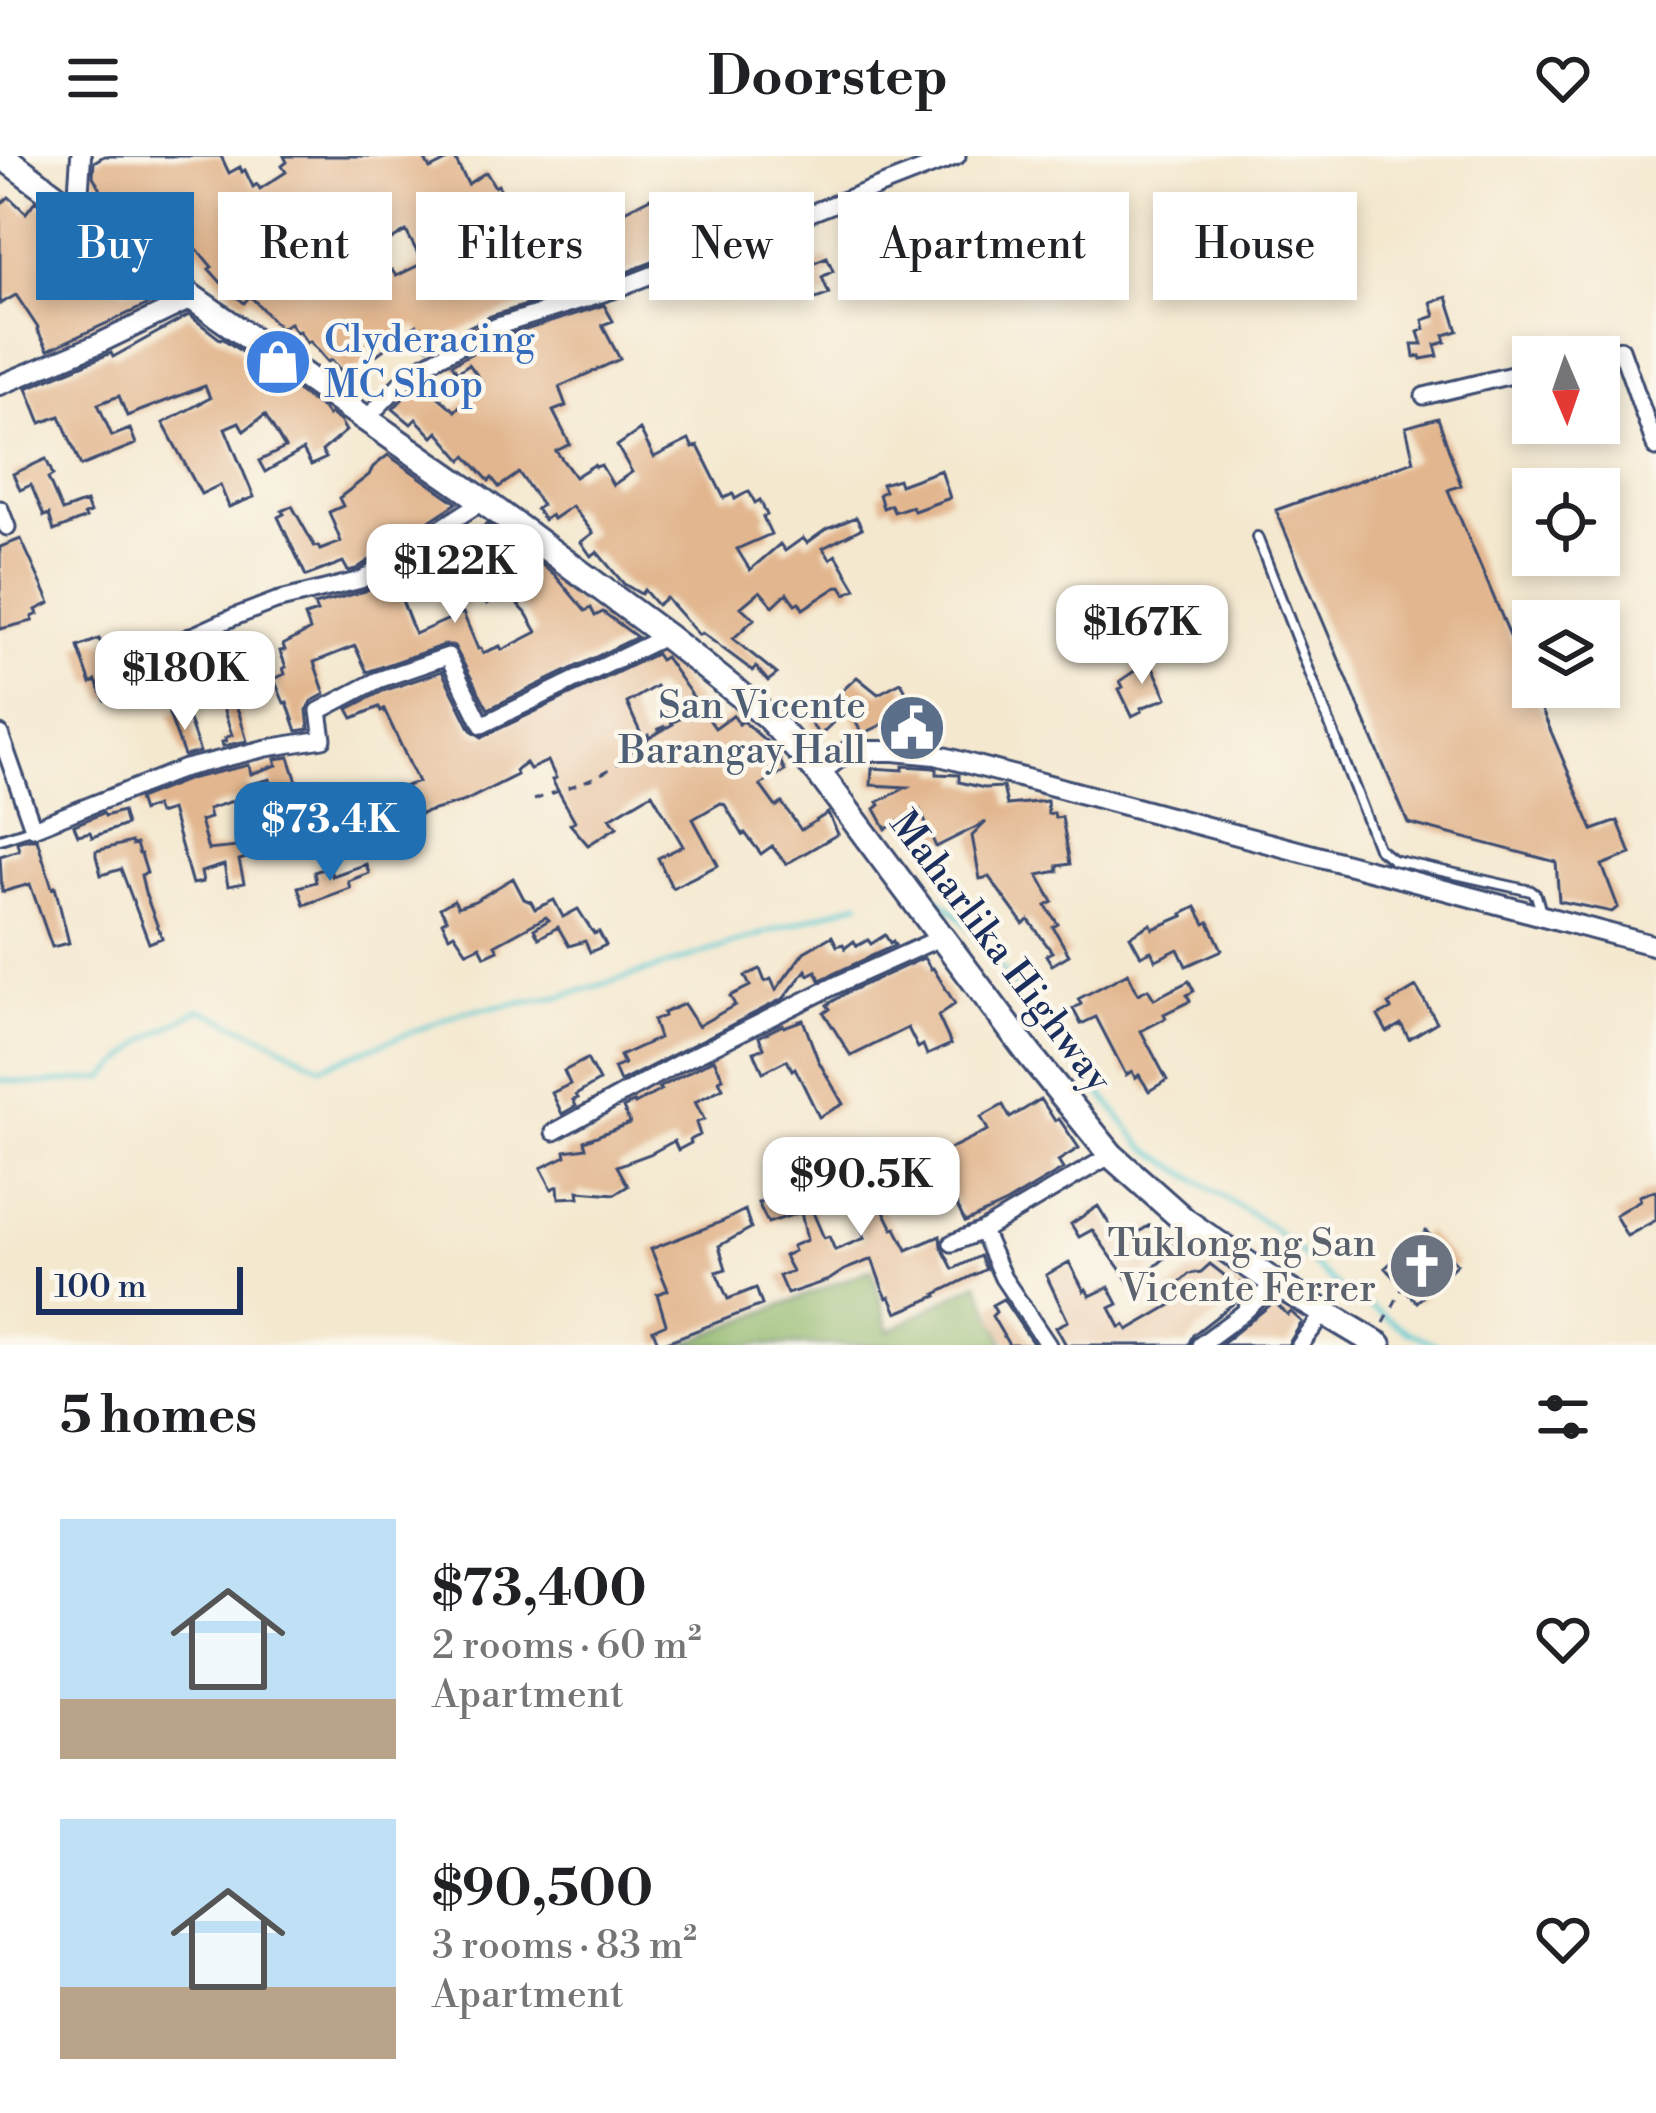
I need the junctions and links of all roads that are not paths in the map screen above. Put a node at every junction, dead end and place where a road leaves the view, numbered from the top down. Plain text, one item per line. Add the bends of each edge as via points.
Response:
1 (2, 156) edge
2 (81, 156) edge
3 (957, 156) edge
4 (49, 192) edge
5 (78, 192) edge
6 (194, 299) edge
7 (189, 300) edge
8 (1620, 349) edge
9 (1512, 375) edge
10 (0, 385) edge
11 (1424, 396) dead end
12 (367, 418) junction
13 (1656, 448) edge
14 (483, 501) junction
15 (0, 509) edge
16 (7, 526) dead end
17 (1257, 537) dead end
18 (666, 636) junction
19 (148, 647) dead end
20 (0, 734) edge
21 (819, 773) junction
22 (33, 828) junction
23 (0, 838) edge
24 (1542, 917) junction
25 (942, 937) junction
26 (1656, 946) edge
27 (554, 1132) dead end
28 (1112, 1155) junction
29 (982, 1231) junction
30 (952, 1243) dead end
31 (1275, 1282) junction
32 (1326, 1311) junction
33 (1380, 1336) edge
34 (1048, 1345) edge
35 (1200, 1345) edge
36 (1300, 1345) edge

1 - 4 highway, Maharlika Highway
2 - 5 street
3 - 12 street via 613,290 495,327 413,371
6 - 12 highway, Maharlika Highway
7 - 10 street
8 - 13 street
9 - 11 street
12 - 14 highway, Maharlika Highway
14 - 18 highway, Maharlika Highway
14 - 19 street via 362,580
15 - 16 street
17 - 24 lane via 1378,848 1393,860 1531,891
18 - 21 highway, Maharlika Highway via 767,716
18 - 22 street via 482,725 448,656 319,711 323,740 185,768
20 - 22 street
21 - 24 street via 848,751 936,755
21 - 25 highway, Maharlika Highway
22 - 23 lane
24 - 26 street
25 - 27 street
25 - 28 highway, Maharlika Highway
28 - 29 street
28 - 31 highway, Maharlika Highway via 1185,1222
29 - 30 street
29 - 34 street
31 - 32 highway, Maharlika Highway
31 - 35 street
32 - 33 highway, Maharlika Highway
32 - 36 street

